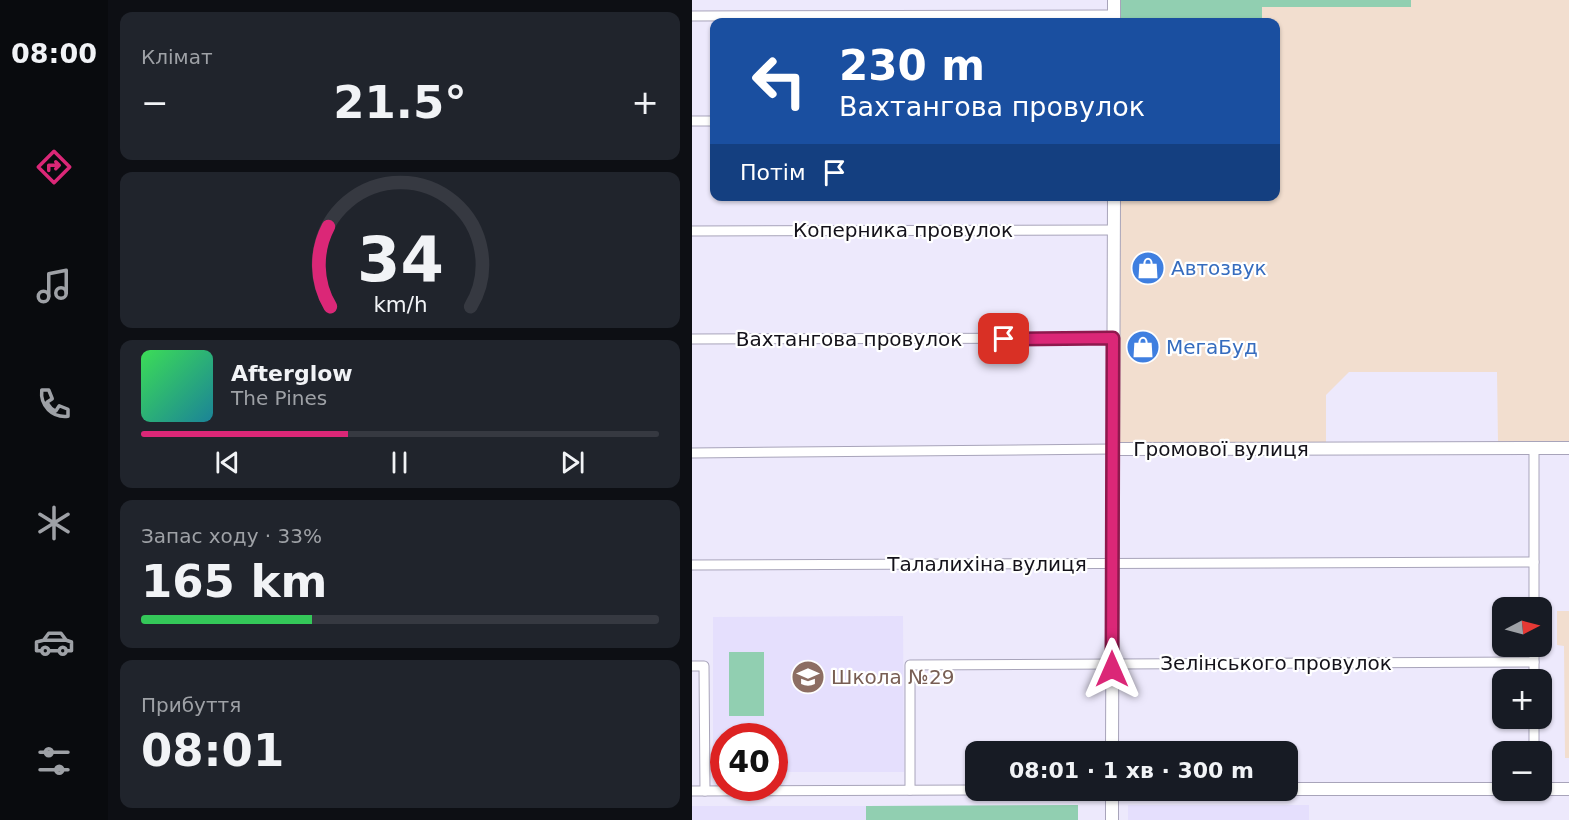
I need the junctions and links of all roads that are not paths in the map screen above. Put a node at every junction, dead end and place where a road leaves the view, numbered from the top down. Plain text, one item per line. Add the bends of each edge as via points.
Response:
1 (1114, 0) edge
2 (692, 16) edge
3 (973, 18) edge
4 (1114, 18) edge
5 (692, 121) edge
6 (710, 121) edge
7 (1114, 201) edge
8 (1114, 230) junction
9 (692, 231) edge
10 (1113, 338) junction
11 (692, 339) edge
12 (1534, 448) junction
13 (1570, 448) edge
14 (1113, 449) junction
15 (692, 453) edge
16 (1534, 562) junction
17 (1113, 564) junction
18 (692, 565) edge
19 (1534, 597) edge
20 (1534, 657) edge
21 (1534, 662) junction
22 (1112, 664) junction
23 (692, 666) edge
24 (1534, 669) edge
25 (1112, 741) edge
26 (1298, 789) edge
27 (1492, 789) edge
28 (1552, 789) edge
29 (1570, 789) edge
30 (911, 790) junction
31 (965, 790) edge
32 (692, 791) edge
33 (705, 791) junction
34 (1112, 801) edge
35 (1112, 820) edge

1 - 4 street
2 - 3 street
5 - 6 street
7 - 8 street
8 - 9 street, Коперника провулок
8 - 10 street
10 - 11 street, Вахтангова провулок
10 - 14 street
12 - 13 street, Громової вулиця
12 - 14 street, Громової вулиця
12 - 16 street
14 - 15 street, Громової вулиця
14 - 17 street
16 - 17 street, Талалихіна вулиця
16 - 19 street
17 - 18 street, Талалихіна вулиця
17 - 22 street
20 - 21 street
21 - 22 street, Зелінського провулок
21 - 24 street
22 - 25 street
22 - 30 street, Зелінського провулок via 910,665
23 - 33 street via 704,666
26 - 27 street
28 - 29 street
30 - 31 street
30 - 33 street
32 - 33 street
34 - 35 street

